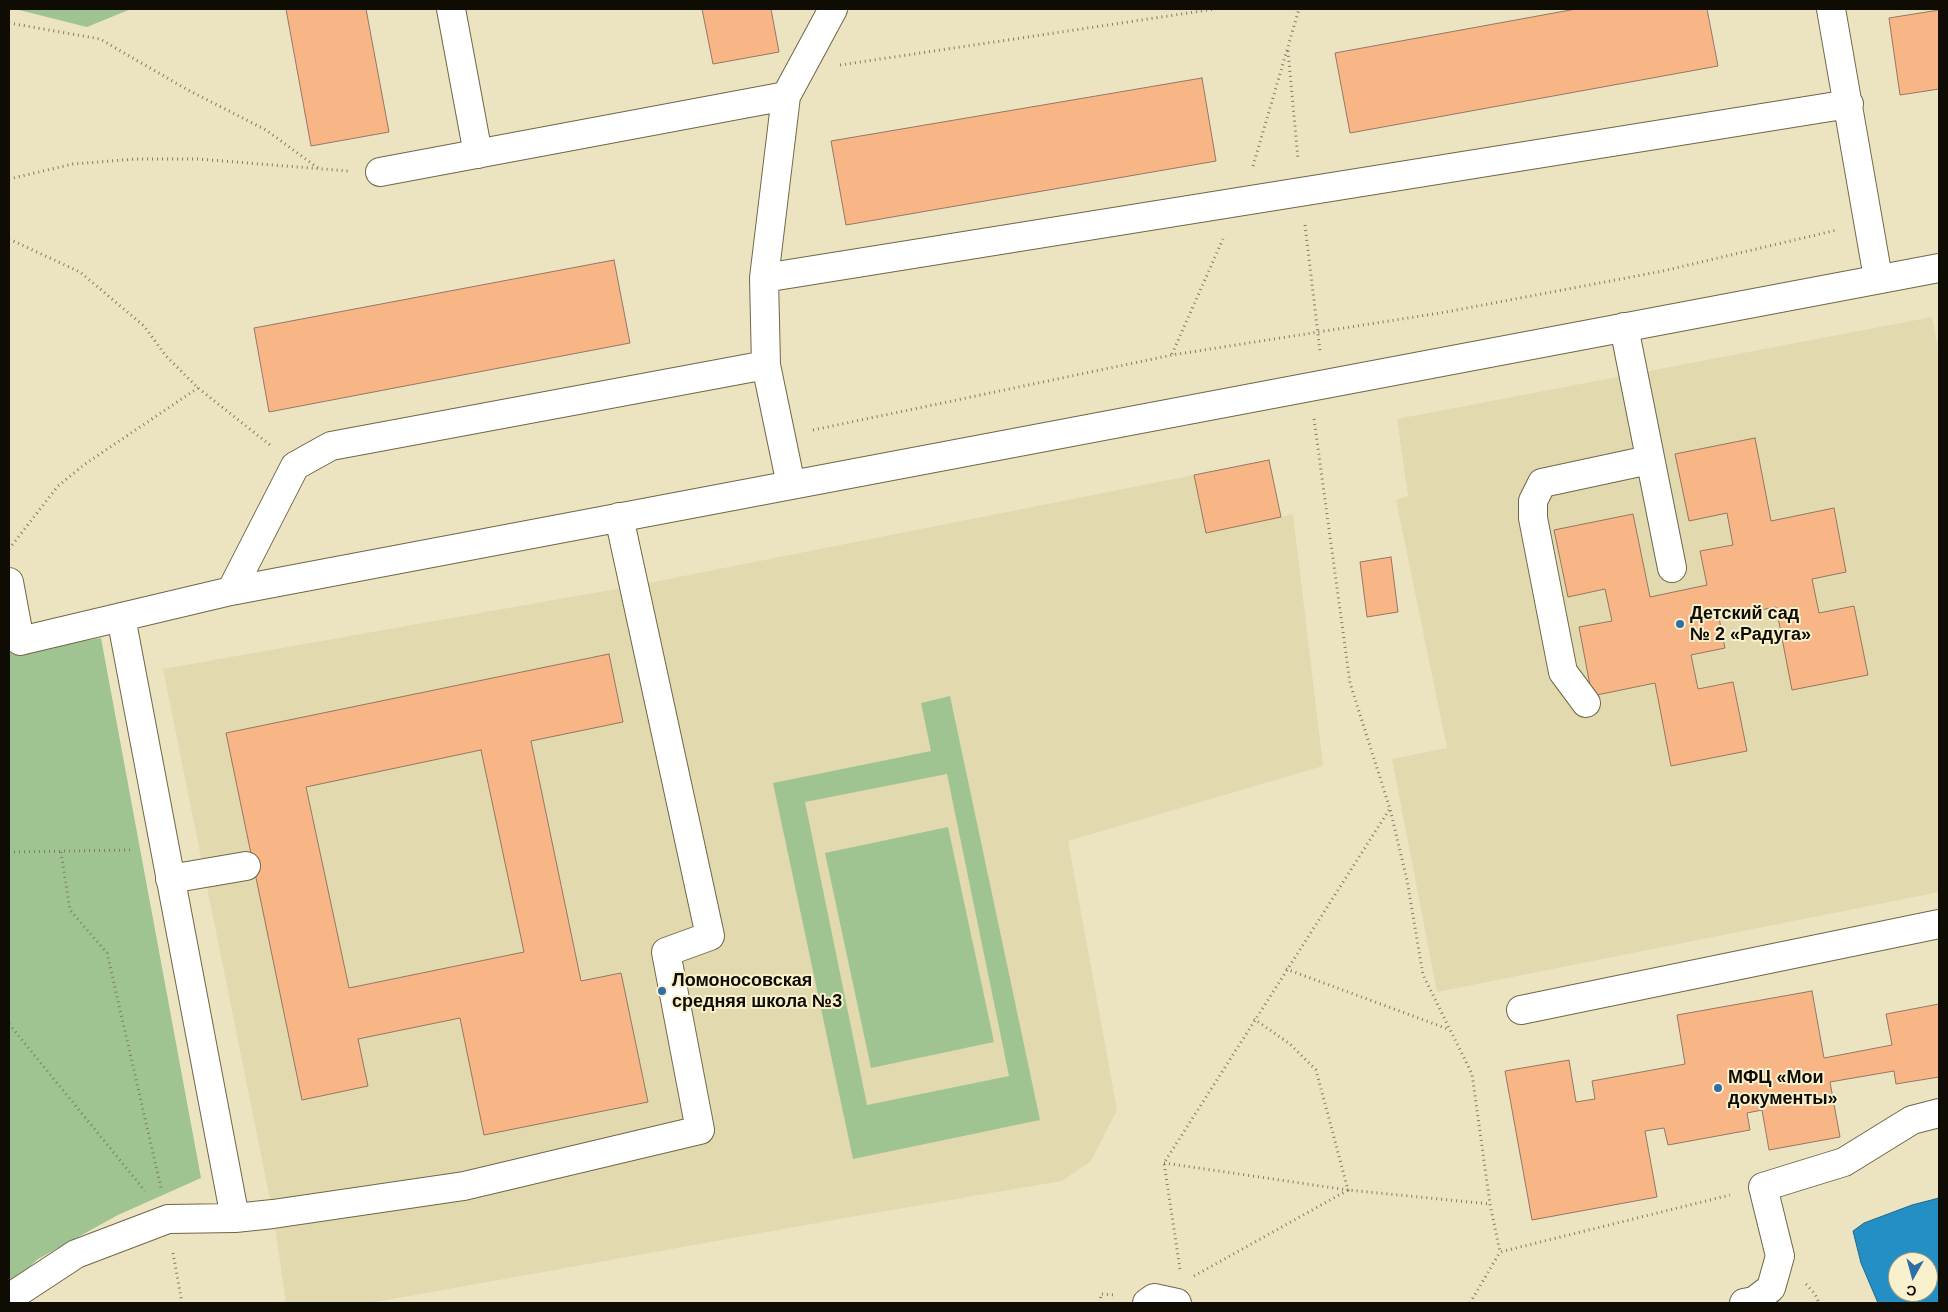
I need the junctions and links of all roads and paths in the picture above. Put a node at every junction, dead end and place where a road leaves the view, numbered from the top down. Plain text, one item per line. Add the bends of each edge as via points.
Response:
1 (451, 9) edge
2 (833, 9) edge
3 (1215, 9) edge
4 (1831, 9) edge
5 (9, 23) edge
6 (800, 71) junction
7 (786, 96) junction
8 (1848, 104) junction
9 (478, 154) junction
10 (319, 168) junction
11 (380, 172) joint
12 (9, 179) edge
13 (1867, 224) junction
14 (9, 239) edge
15 (1939, 268) edge
16 (764, 278) junction
17 (1878, 278) junction
18 (1624, 327) junction
19 (766, 365) junction
20 (1309, 387) junction
21 (198, 388) junction
22 (780, 437) junction
23 (1649, 460) junction
24 (294, 466) junction
25 (791, 485) junction
26 (619, 517) junction
27 (9, 550) edge
28 (1672, 568) dead end
29 (9, 582) edge
30 (231, 591) junction
31 (121, 617) junction
32 (1586, 703) dead end
33 (1390, 809) junction
34 (165, 849) junction
35 (9, 852) edge
36 (62, 852) junction
37 (246, 866) dead end
38 (170, 879) junction
39 (1939, 924) edge
40 (1286, 969) junction
41 (1521, 1010) dead end
42 (1254, 1019) junction
43 (9, 1024) edge
44 (1448, 1030) junction
45 (1939, 1113) edge
46 (1164, 1163) junction
47 (1764, 1187) junction
48 (1348, 1190) junction
49 (1490, 1204) junction
50 (235, 1218) junction
51 (168, 1219) junction
52 (1500, 1252) junction
53 (1101, 1294) dead end
54 (1165, 1297) edge
55 (9, 1298) edge
56 (182, 1303) edge
57 (1100, 1303) edge
58 (1470, 1303) edge
59 (1744, 1303) edge

1 - 9 street
2 - 6 street
3 - 6 path
4 - 8 street
5 - 10 path via 100,39 266,130
6 - 7 street
7 - 9 street
7 - 16 street
8 - 13 street
8 - 16 street
9 - 11 street
10 - 11 path
10 - 12 path via 198,159 136,159 73,164
13 - 17 street
13 - 22 path via 1653,272 1446,312 1172,355
14 - 21 path via 86,277 144,326 166,356
15 - 17 street
16 - 19 street
17 - 18 street
18 - 20 street
18 - 23 street
19 - 22 street
19 - 24 street via 331,446
20 - 25 street
20 - 33 path via 1350,683
21 - 24 path
21 - 27 path via 85,464 58,486
22 - 25 street
23 - 28 street
23 - 32 street via 1542,483 1533,501 1533,518 1563,672
24 - 30 street
25 - 26 street
26 - 30 street
26 - 50 street via 710,936 666,952 700,1130 464,1186
29 - 31 street via 20,641
30 - 31 street
31 - 34 street
33 - 40 path
33 - 44 path via 1407,880 1423,975
34 - 36 path
34 - 38 street
35 - 36 path
36 - 51 path via 70,910 107,953
37 - 38 street
38 - 50 street
39 - 41 street
40 - 42 path
40 - 44 path
42 - 46 path
42 - 48 path via 1290,1044 1316,1070
43 - 51 path
44 - 49 path via 1472,1074
45 - 47 street via 1912,1120 1844,1162
46 - 48 path
46 - 54 path
47 - 52 path
47 - 59 street via 1780,1256 1770,1288 1754,1301
48 - 49 path
48 - 54 path
49 - 52 path
50 - 51 street
51 - 55 street via 76,1254
51 - 56 path
52 - 58 path
53 - 57 path

